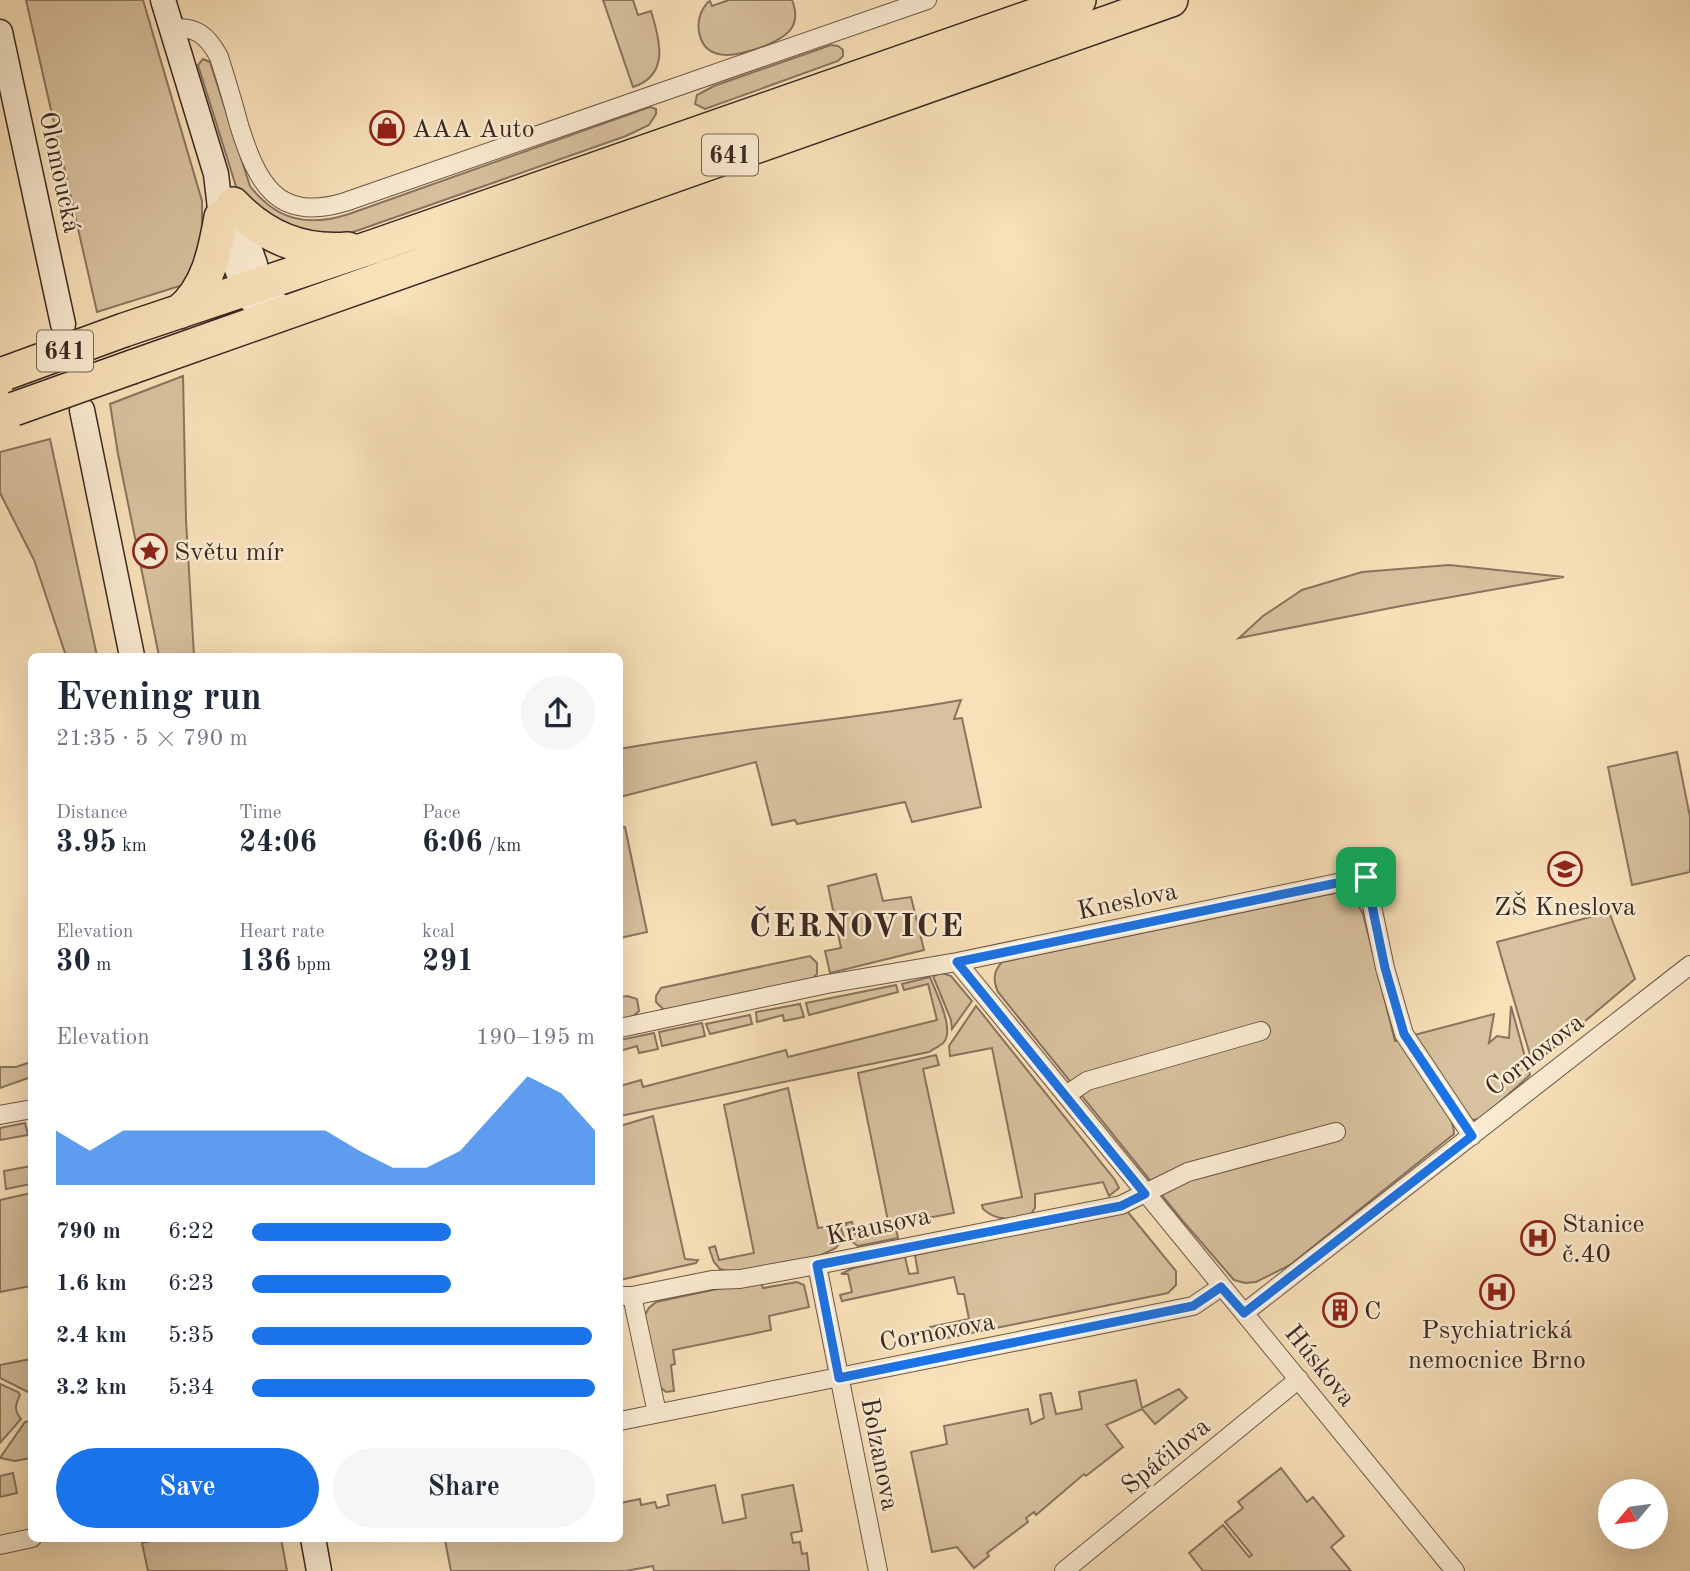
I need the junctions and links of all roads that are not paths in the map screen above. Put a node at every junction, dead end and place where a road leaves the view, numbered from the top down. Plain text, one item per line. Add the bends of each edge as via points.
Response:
1 (163, 0) edge
2 (928, 0) edge
3 (1079, 0) edge
4 (1171, 0) edge
5 (172, 29) junction
6 (0, 32) edge
7 (227, 211) junction
8 (375, 246) junction
9 (251, 288) junction
10 (289, 310) junction
11 (179, 312) junction
12 (63, 324) dead end
13 (238, 330) junction
14 (3, 374) edge
15 (82, 410) dead end
16 (7, 412) edge
17 (131, 653) edge
18 (957, 962) junction
19 (1690, 965) edge
20 (623, 1027) edge
21 (1261, 1031) dead end
22 (1066, 1095) junction
23 (28, 1110) edge
24 (0, 1115) edge
25 (1336, 1132) dead end
26 (1472, 1136) junction
27 (1145, 1194) junction
28 (817, 1265) junction
29 (1221, 1287) junction
30 (626, 1296) edge
31 (1244, 1313) junction
32 (839, 1378) junction
33 (1299, 1379) junction
34 (657, 1413) junction
35 (623, 1420) edge
36 (28, 1539) edge
37 (314, 1542) edge
38 (0, 1545) edge
39 (319, 1571) edge
40 (878, 1571) edge
41 (1064, 1571) edge
42 (1455, 1571) edge

1 - 5 main road
2 - 5 street via 318,209 289,204 266,186 249,155 213,45 199,31
3 - 8 highway, 641
4 - 10 highway, 641
5 - 7 main road
6 - 12 main road, Olomoucká
7 - 8 highway via 301,246 340,250
7 - 9 main road via 256,264
7 - 11 highway via 206,275
8 - 9 highway, 641
9 - 10 main road
9 - 11 highway, 641
9 - 13 main road via 249,309
10 - 13 highway, 641
11 - 14 highway, 641, bridge
13 - 16 highway, 641, bridge
15 - 17 main road
18 - 20 street, Kneslova
18 - 22 street, Húskova
18 - 26 street, Kneslova via 1366,877 1404,1034
19 - 26 street, Cornovova
21 - 22 street via 1087,1081
22 - 27 street, Húskova
23 - 24 street
25 - 27 street via 1188,1172
26 - 31 street, Cornovova
27 - 28 street, Krausova via 1121,1206
27 - 29 street, Húskova
28 - 30 street, Krausova
28 - 32 street, Bolzanova
29 - 31 street, Húskova
29 - 32 street, Cornovova via 1193,1306
30 - 34 street
31 - 33 street, Húskova
32 - 34 street, Cornovova
32 - 40 street, Bolzanova
33 - 41 street, Spáčilova
33 - 42 street, Húskova
34 - 35 street, Cornovova
36 - 38 street
37 - 39 main road

